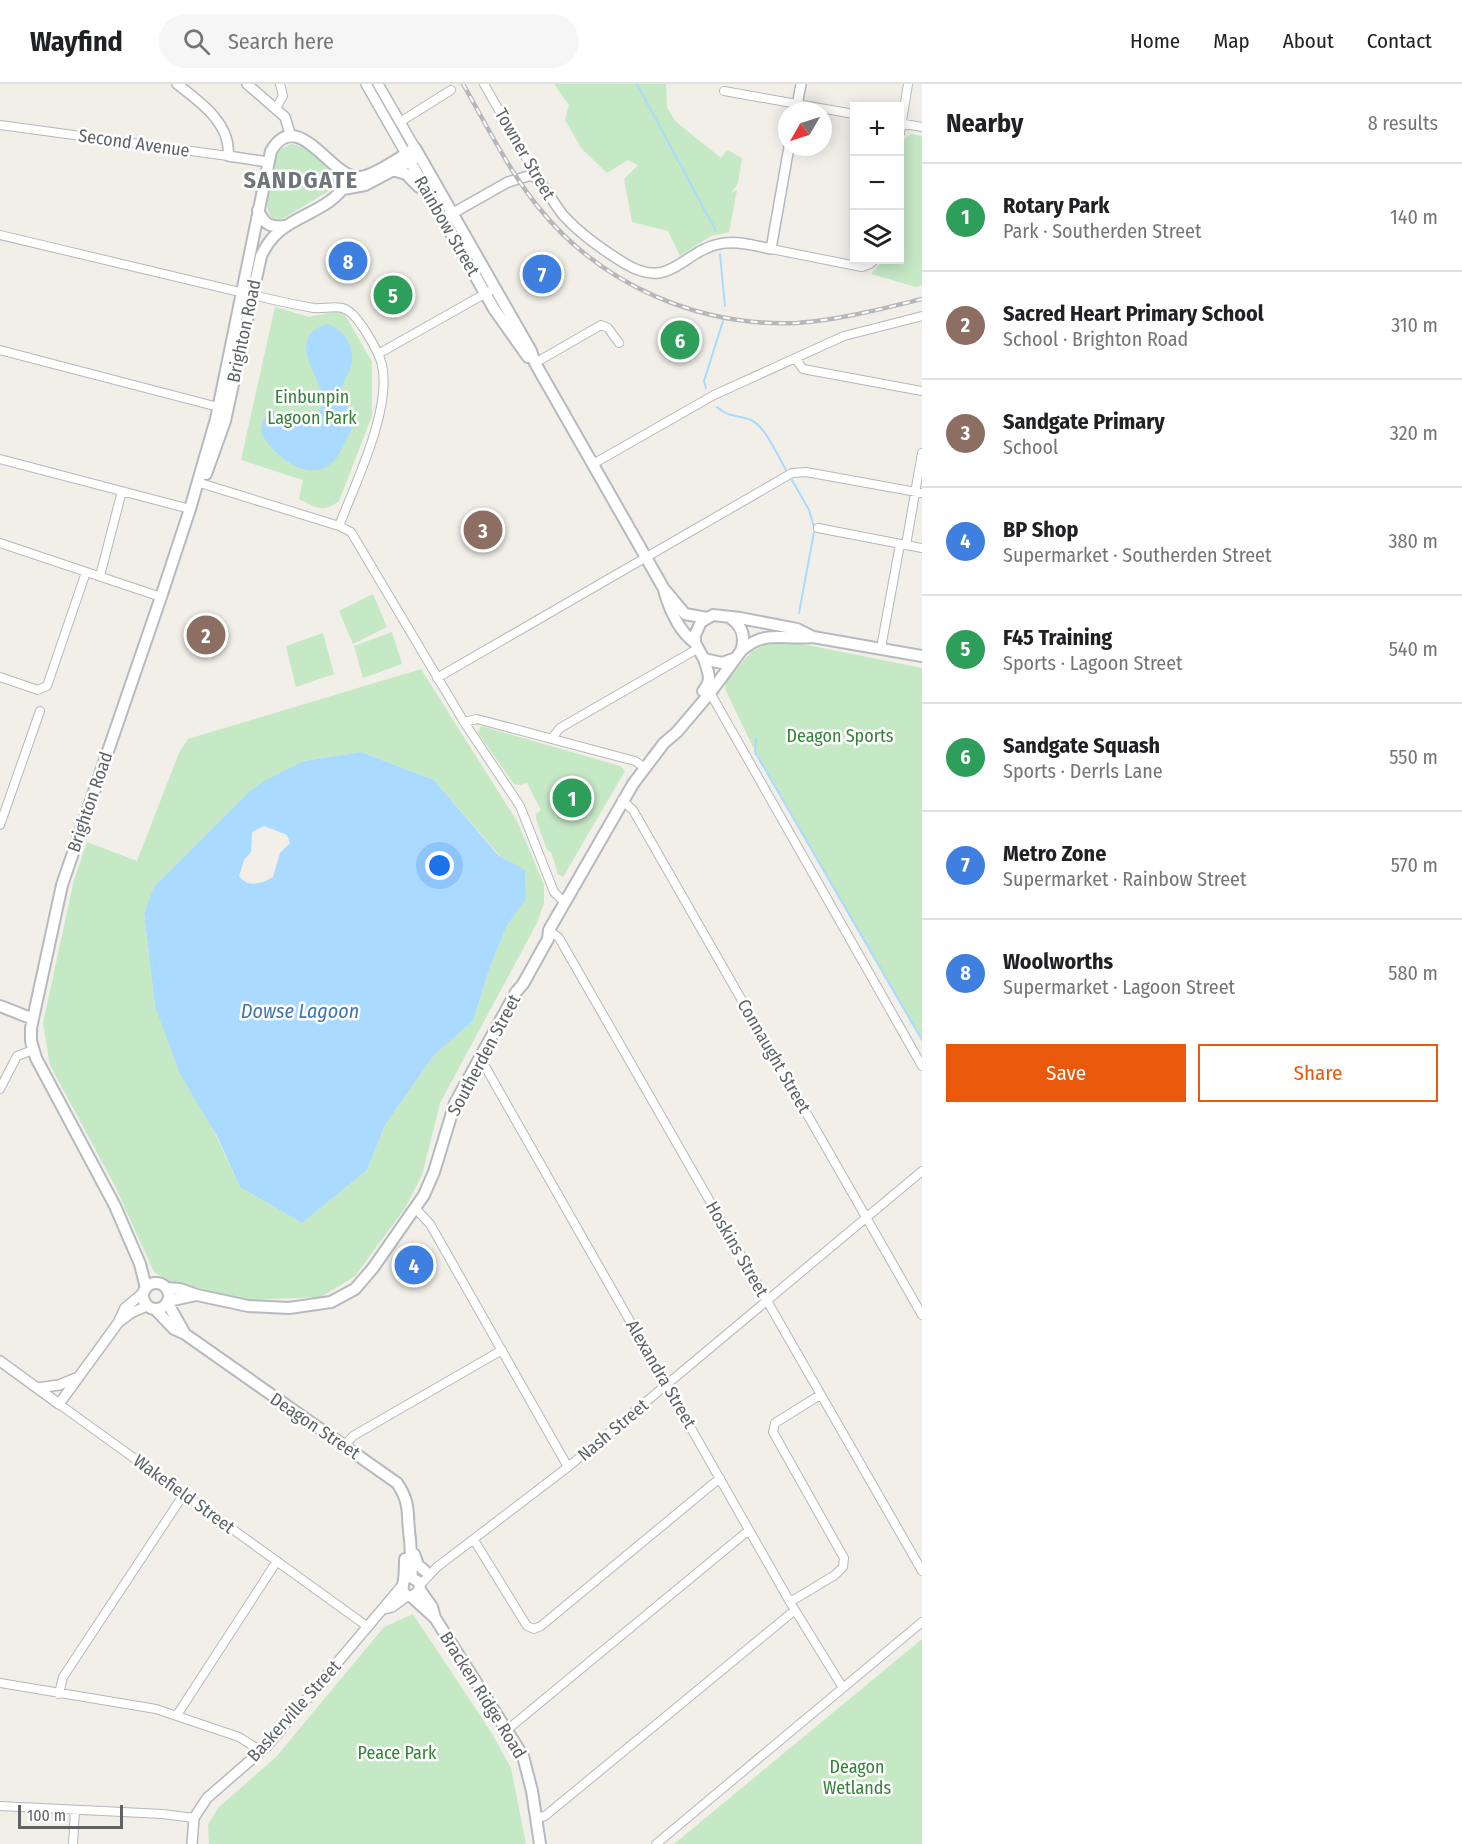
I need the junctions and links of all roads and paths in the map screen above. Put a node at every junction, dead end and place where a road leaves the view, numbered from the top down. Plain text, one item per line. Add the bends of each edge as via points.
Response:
1 (177, 84) edge
2 (247, 84) edge
3 (280, 84) edge
4 (366, 84) edge
5 (378, 84) edge
6 (484, 84) edge
7 (801, 84) edge
8 (909, 84) edge
9 (451, 90) dead end
10 (724, 91) dead end
11 (798, 102) edge
12 (778, 103) edge
13 (904, 106) edge
14 (276, 108) junction
15 (832, 111) edge
16 (850, 113) edge
17 (400, 122) junction
18 (904, 124) edge
19 (0, 125) edge
20 (922, 127) edge
21 (291, 137) junction
22 (412, 155) junction
23 (228, 156) junction
24 (787, 156) edge
25 (268, 162) junction
26 (393, 170) junction
27 (342, 172) junction
28 (534, 176) junction
29 (343, 189) junction
30 (431, 197) junction
31 (258, 210) junction
32 (447, 216) junction
33 (285, 226) junction
34 (0, 235) edge
35 (771, 249) junction
36 (868, 264) edge
37 (490, 291) junction
38 (247, 294) junction
39 (922, 316) edge
40 (619, 343) dead end
41 (0, 350) edge
42 (378, 354) junction
43 (795, 358) junction
44 (535, 363) junction
45 (922, 391) edge
46 (223, 408) junction
47 (922, 453) edge
48 (0, 459) edge
49 (593, 464) junction
50 (200, 482) junction
51 (122, 491) junction
52 (919, 493) edge
53 (190, 509) junction
54 (339, 526) junction
55 (818, 528) dead end
56 (0, 543) edge
57 (903, 544) junction
58 (922, 548) edge
59 (645, 556) junction
60 (86, 572) junction
61 (100, 576) junction
62 (664, 589) junction
63 (162, 597) junction
64 (729, 616) junction
65 (707, 618) junction
66 (813, 636) junction
67 (881, 648) junction
68 (699, 650) junction
69 (739, 654) junction
70 (922, 656) edge
71 (0, 677) edge
72 (437, 678) junction
73 (708, 690) junction
74 (40, 711) dead end
75 (464, 722) junction
76 (552, 738) junction
77 (645, 768) junction
78 (622, 800) junction
79 (0, 825) edge
80 (565, 903) junction
81 (549, 930) junction
82 (0, 1006) edge
83 (33, 1019) junction
84 (33, 1050) junction
85 (478, 1061) junction
86 (922, 1066) edge
87 (0, 1089) edge
88 (922, 1172) edge
89 (416, 1209) junction
90 (867, 1218) junction
91 (140, 1264) junction
92 (162, 1285) junction
93 (144, 1290) junction
94 (196, 1295) junction
95 (767, 1301) junction
96 (168, 1302) junction
97 (151, 1307) junction
98 (922, 1315) edge
99 (118, 1323) junction
100 (185, 1334) junction
101 (502, 1350) junction
102 (0, 1361) edge
103 (78, 1377) junction
104 (668, 1384) junction
105 (37, 1388) junction
106 (820, 1395) junction
107 (59, 1404) junction
108 (344, 1446) junction
109 (568, 1467) junction
110 (720, 1478) junction
111 (184, 1494) junction
112 (749, 1530) junction
113 (410, 1539) junction
114 (474, 1540) junction
115 (412, 1551) junction
116 (277, 1562) junction
117 (437, 1568) junction
118 (425, 1571) junction
119 (922, 1571) edge
120 (411, 1586) junction
121 (790, 1602) junction
122 (795, 1610) junction
123 (922, 1623) edge
124 (368, 1627) junction
125 (0, 1683) edge
126 (843, 1688) junction
127 (58, 1694) junction
128 (177, 1715) junction
129 (507, 1730) junction
130 (261, 1751) junction
131 (0, 1806) edge
132 (75, 1810) junction
133 (194, 1818) junction
134 (536, 1818) junction
135 (74, 1844) edge
136 (192, 1844) edge
137 (540, 1844) edge
138 (656, 1844) edge

1 - 23 street via 215,118 228,143
2 - 14 street
3 - 14 street via 283,96
4 - 22 street, Rainbow Street
5 - 17 street, Rainbow Street
6 - 28 street, Towner Street
7 - 11 street
8 - 13 street
9 - 17 street
10 - 12 street
14 - 21 street via 288,122
15 - 16 street
17 - 22 street, Rainbow Street
18 - 20 street
19 - 23 street, Second Avenue
21 - 25 main road, Brighton Road via 276,144
21 - 27 main road via 307,141
22 - 26 main road
22 - 27 main road via 362,177
22 - 30 main road, Rainbow Street
22 - 32 main road, Rainbow Street
23 - 25 street, Second Avenue
24 - 35 street
25 - 31 main road, Brighton Road
26 - 29 main road via 365,185
26 - 30 main road via 406,174
27 - 29 main road
28 - 32 street via 508,182
28 - 35 street, Towner Street via 571,224 624,263 649,275 661,274 711,246 725,243
29 - 33 main road
30 - 32 main road, Rainbow Street
31 - 33 main road via 268,225
31 - 38 main road, Brighton Road
32 - 37 main road, Rainbow Street
33 - 38 main road, Brighton Road via 269,241
34 - 38 street
35 - 36 street via 862,267
37 - 42 street
37 - 44 main road, Rainbow Street
38 - 42 street via 315,308 344,308 356,319
38 - 46 main road, Brighton Road
39 - 43 street via 844,336
40 - 44 street via 601,325
41 - 46 street
42 - 54 street via 383,373 379,418
43 - 45 street via 803,369
43 - 49 street via 714,395
44 - 49 main road, Rainbow Street
46 - 50 main road, Brighton Road
47 - 52 street
48 - 51 street
49 - 59 main road, Rainbow Street
50 - 53 main road, Brighton Road
50 - 54 street
51 - 53 street
51 - 61 street
52 - 57 street
52 - 59 street via 806,472 792,473
53 - 63 main road, Brighton Road
54 - 72 street via 356,537
55 - 57 street
56 - 60 street
57 - 58 street
57 - 67 street
59 - 62 main road, Rainbow Street
59 - 72 street
60 - 61 street
60 - 71 street via 47,686 38,690
61 - 63 street
62 - 65 main road, Rainbow Street via 681,611
62 - 68 main road, Rainbow Street via 687,638
63 - 83 main road, Brighton Road via 62,885
64 - 65 main road
64 - 66 main road
64 - 69 main road via 742,630
65 - 68 main road via 697,628
66 - 67 main road
66 - 69 main road via 761,638
67 - 70 main road
68 - 69 main road via 722,663
68 - 73 main road via 710,678
68 - 76 street via 560,728
69 - 73 main road, Southerden Street
72 - 75 street
73 - 77 main road, Southerden Street via 672,727
73 - 86 street
74 - 79 street
75 - 76 street via 477,719
75 - 80 street via 520,806 554,892
76 - 77 street via 635,761
77 - 78 main road, Southerden Street
78 - 80 main road, Southerden Street
78 - 90 street, Connaught Street via 633,810
80 - 81 main road, Southerden Street
81 - 85 main road, Southerden Street via 548,939
81 - 95 street, Hoskins Street via 559,938
82 - 83 main road
83 - 84 main road, Brighton Road
84 - 87 street via 17,1056
84 - 91 main road via 115,1206
85 - 89 main road, Southerden Street via 455,1103 430,1183
85 - 104 street, Alexandra Street via 486,1068
88 - 90 street, Nash Street
89 - 94 main road, Southerden Street via 361,1282 331,1302 272,1308
89 - 101 street via 430,1224
90 - 95 street, Nash Street
90 - 98 street, Connaught Street
91 - 92 main road
91 - 93 main road
92 - 93 main road
92 - 94 main road, Southerden Street
92 - 96 main road via 169,1294
93 - 97 main road via 144,1300
93 - 99 street via 125,1308
94 - 96 main road, Southerden Street
95 - 104 street, Nash Street
95 - 106 street, Hoskins Street
96 - 97 main road via 162,1307
96 - 100 main road, Deagon Street
97 - 99 street via 131,1313
97 - 100 main road, Deagon Street
99 - 103 street
100 - 108 main road, Deagon Street
101 - 108 street via 352,1436
101 - 109 street
102 - 105 street, Wakefield Street
103 - 105 street
103 - 107 street
104 - 109 street, Nash Street
104 - 110 street, Alexandra Street
105 - 107 street, Wakefield Street
106 - 119 street, Hoskins Street
106 - 121 street via 775,1423 774,1432 844,1558 843,1567
107 - 111 street, Wakefield Street
108 - 113 main road, Deagon Street via 389,1476 403,1492 409,1510
109 - 114 street, Nash Street
110 - 112 street, Alexandra Street
110 - 114 street via 534,1629 527,1626
111 - 116 street, Wakefield Street
111 - 127 street via 63,1677
112 - 121 street, Alexandra Street
112 - 129 street
113 - 115 main road, Deagon Street
113 - 120 main road, Deagon Street via 406,1547
114 - 117 street, Nash Street
115 - 118 main road
115 - 120 main road, Deagon Street
116 - 124 street, Wakefield Street
116 - 128 street
117 - 118 street, Nash Street
117 - 120 street, Nash Street
118 - 120 street, Nash Street
120 - 124 street, Baskerville Street via 387,1602
120 - 129 main road, Bracken Ridge Road via 432,1607 435,1618
121 - 122 street, Alexandra Street
122 - 126 street, Alexandra Street
122 - 134 street via 545,1816
123 - 126 street
124 - 130 street, Baskerville Street
125 - 127 street
126 - 138 street
127 - 128 street
128 - 130 street via 239,1737
129 - 134 main road, Bracken Ridge Road via 527,1766
130 - 133 street, Baskerville Street via 207,1798
131 - 132 street
132 - 133 street
132 - 135 street
133 - 136 street
134 - 137 main road, Bracken Ridge Road

